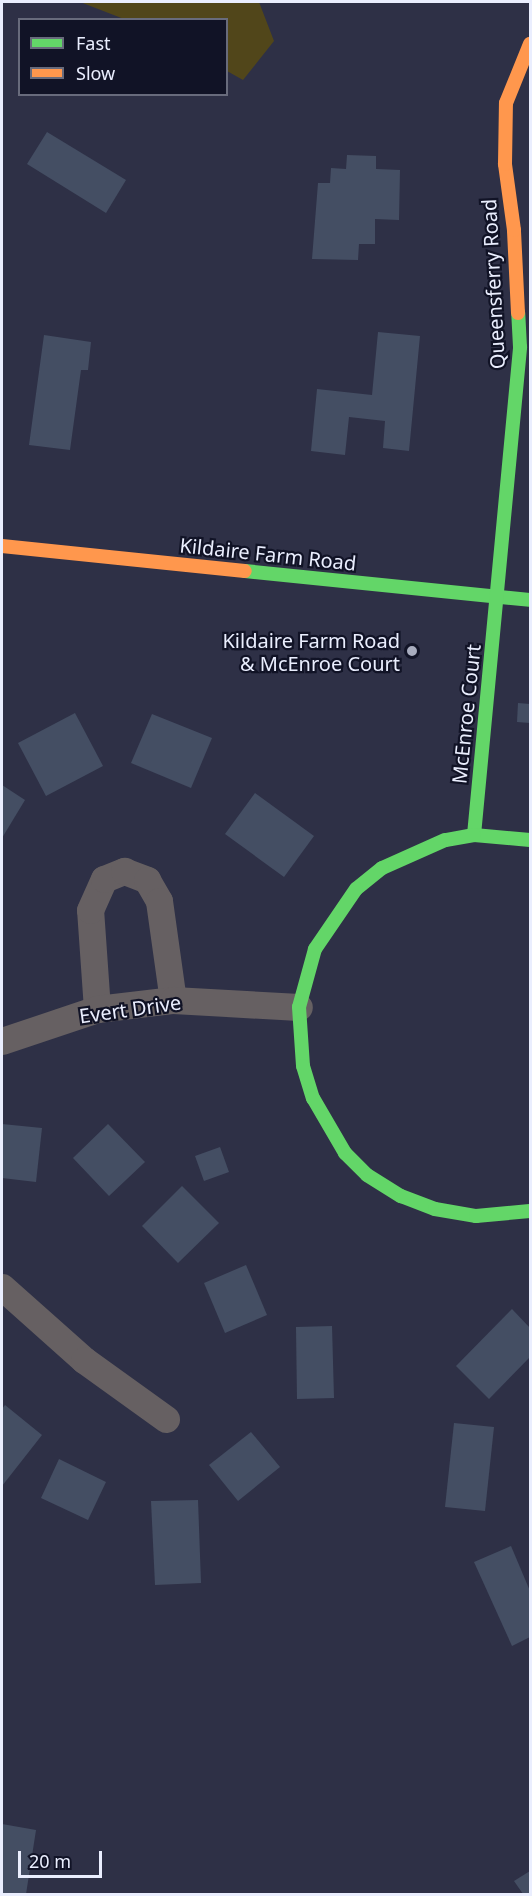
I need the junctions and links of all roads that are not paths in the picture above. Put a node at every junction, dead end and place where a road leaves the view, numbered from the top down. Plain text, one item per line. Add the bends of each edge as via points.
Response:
1 (531, 44) edge
2 (522, 230) edge
3 (2, 546) edge
4 (496, 597) junction
5 (531, 600) edge
6 (474, 835) junction
7 (531, 840) edge
8 (173, 1000) junction
9 (298, 1007) junction
10 (97, 1009) junction
11 (2, 1041) edge
12 (531, 1211) edge
13 (2, 1287) edge
14 (166, 1419) dead end

1 - 2 street, Queensferry Road via 506,103 505,164
2 - 4 street, Queensferry Road via 520,347
3 - 4 street, Kildaire Farm Road
4 - 5 street, Kildaire Farm Road
4 - 6 street, McEnroe Court
6 - 7 street
6 - 9 street via 413,851 382,868 356,889 315,949
8 - 9 street, Evert Drive
8 - 10 street, Evert Drive
8 - 10 street via 159,901 147,880 124,871 104,879 90,910
9 - 12 street via 303,1066 313,1098 339,1144 368,1175 401,1196 435,1209 476,1216
10 - 11 street, Evert Drive
13 - 14 street via 84,1360

